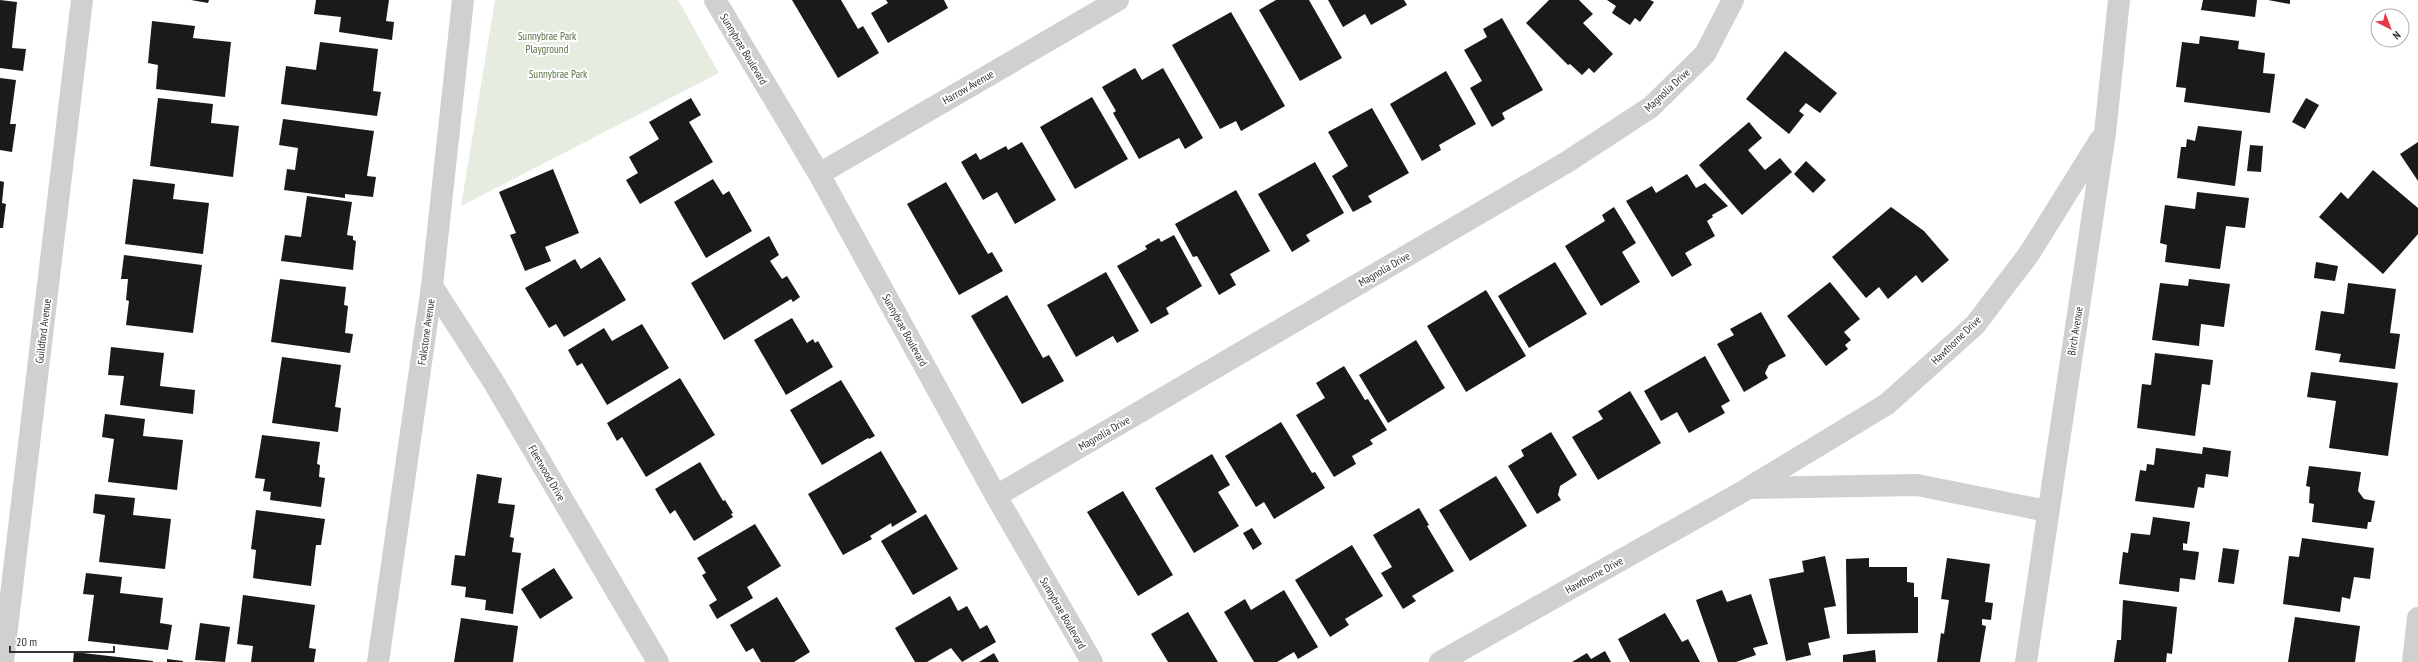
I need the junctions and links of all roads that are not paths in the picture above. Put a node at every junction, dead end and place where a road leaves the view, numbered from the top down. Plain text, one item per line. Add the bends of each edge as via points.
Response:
1 (82, 0) edge
2 (463, 0) edge
3 (715, 0) edge
4 (1118, 0) edge
5 (1733, 0) edge
6 (2119, 0) edge
7 (2105, 133) junction
8 (818, 174) junction
9 (432, 286) junction
10 (1749, 488) junction
11 (996, 496) junction
12 (2047, 511) junction
13 (2418, 618) edge
14 (3, 662) edge
15 (378, 662) edge
16 (658, 662) edge
17 (1092, 662) edge
18 (1440, 662) edge
19 (2026, 662) edge
20 (2413, 662) edge

1 - 14 street, Guildford Avenue
2 - 9 street, Folkstone Avenue
3 - 8 street, Sunnybrae Boulevard
4 - 8 street, Harrow Avenue
5 - 11 street, Magnolia Drive via 1705,54 1651,107 1567,162
6 - 7 street, Birch Avenue
7 - 10 street, Hawthorne Drive via 2029,254 1975,325 1886,404
7 - 12 street, Birch Avenue
8 - 11 street, Sunnybrae Boulevard
9 - 15 street, Folkstone Avenue
9 - 16 street, Fleetwood Drive via 493,381
10 - 12 street, Hawthorne Drive via 1917,485
10 - 18 street, Hawthorne Drive
11 - 17 street, Sunnybrae Boulevard
12 - 19 street, Birch Avenue
13 - 20 street

